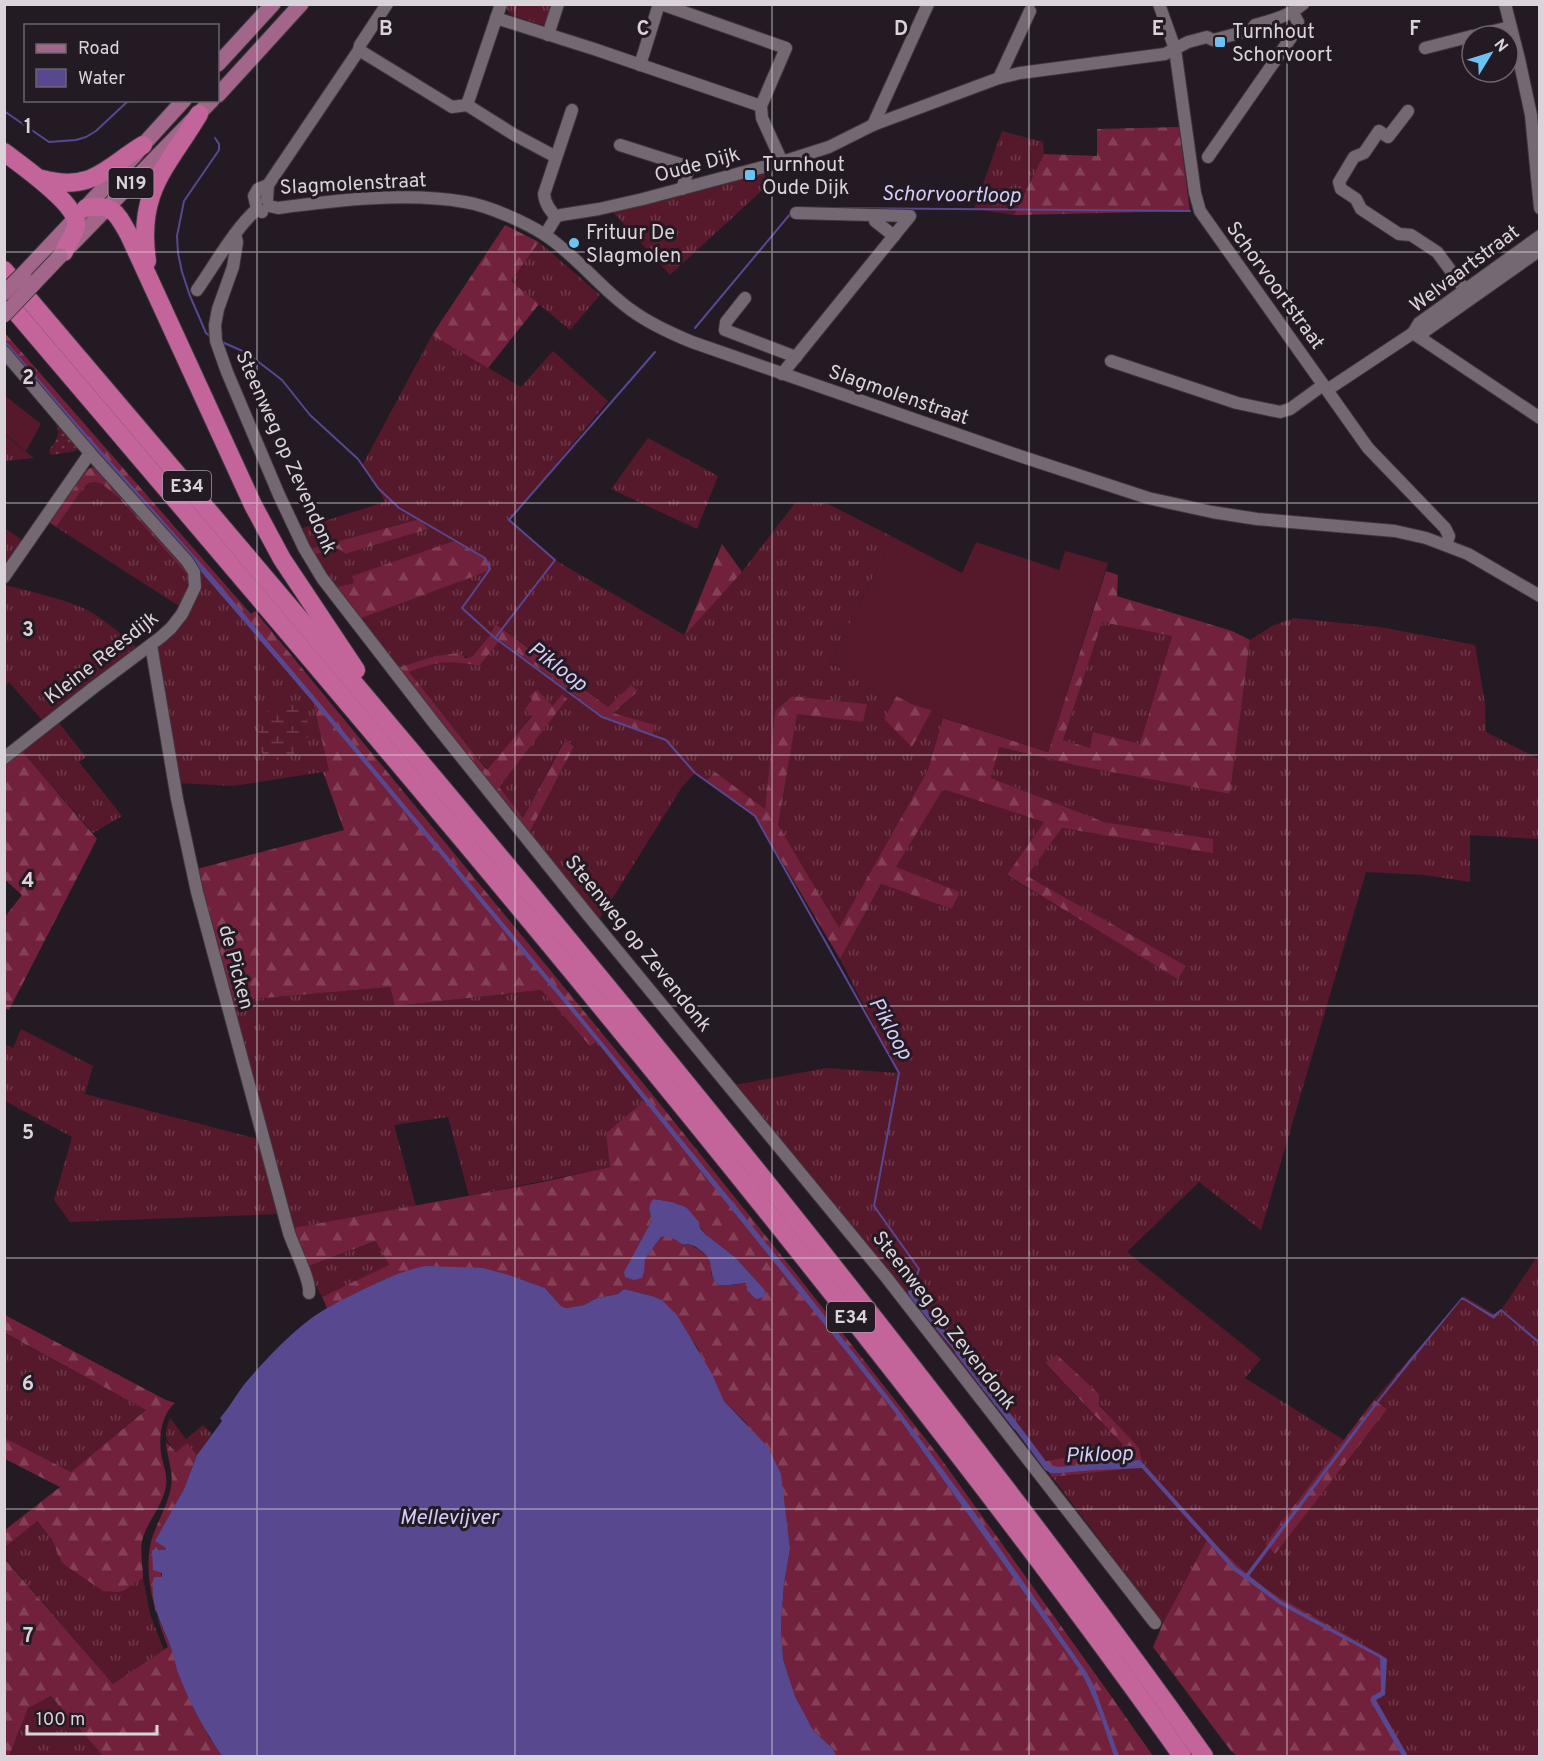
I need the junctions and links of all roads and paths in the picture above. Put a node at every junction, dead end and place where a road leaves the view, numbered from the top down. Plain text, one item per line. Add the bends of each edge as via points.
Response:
1 (273, 4) edge
2 (301, 4) edge
3 (387, 4) edge
4 (501, 4) edge
5 (558, 4) edge
6 (660, 4) edge
7 (1159, 4) edge
8 (1505, 4) edge
9 (924, 6) edge
10 (1298, 9) edge
11 (1030, 11) dead end
12 (496, 18) junction
13 (1509, 24) edge
14 (548, 35) junction
15 (1460, 39) edge
16 (1425, 48) dead end
17 (1175, 49) junction
18 (359, 50) junction
19 (1520, 59) edge
20 (219, 63) edge
21 (640, 65) junction
22 (999, 78) junction
23 (219, 94) edge
24 (182, 102) edge
25 (210, 102) edge
26 (467, 105) junction
27 (761, 106) junction
28 (572, 110) dead end
29 (1408, 111) dead end
30 (199, 114) junction
31 (873, 125) junction
32 (142, 145) junction
33 (620, 146) dead end
34 (4, 152) edge
35 (556, 157) junction
36 (1208, 157) dead end
37 (782, 162) junction
38 (37, 177) junction
39 (682, 189) junction
40 (262, 204) junction
41 (107, 207) junction
42 (1539, 208) edge
43 (81, 213) junction
44 (796, 213) dead end
45 (556, 218) junction
46 (875, 221) dead end
47 (235, 234) junction
48 (545, 235) junction
49 (894, 237) junction
50 (1539, 241) edge
51 (59, 251) junction
52 (4, 270) edge
53 (150, 278) junction
54 (197, 290) dead end
55 (4, 293) edge
56 (1468, 294) junction
57 (4, 298) edge
58 (744, 298) dead end
59 (4, 315) edge
60 (1413, 333) junction
61 (4, 352) edge
62 (795, 357) junction
63 (1112, 361) dead end
64 (782, 374) junction
65 (1325, 388) junction
66 (1539, 418) edge
67 (90, 453) junction
68 (1446, 545) junction
69 (4, 577) edge
70 (1539, 596) edge
71 (151, 645) junction
72 (370, 701) junction
73 (4, 759) edge
74 (309, 1293) dead end
75 (1155, 1623) dead end
76 (1182, 1756) edge
77 (1204, 1756) edge

1 - 20 main road
2 - 23 main road
3 - 18 street
4 - 12 street
5 - 14 street
6 - 21 street
6 - 27 street via 786,48
7 - 17 street, Schorvoortstraat
8 - 13 street
9 - 31 street
10 - 17 street, Oude Dijk via 1251,30 1213,40 1207,37
10 - 36 street via 1297,29
11 - 22 street
12 - 14 street
12 - 26 street
14 - 21 street
15 - 16 street
17 - 22 street, Oude Dijk via 1165,54
17 - 65 street, Schorvoortstraat via 1200,211
18 - 26 street via 452,107
18 - 40 street via 268,185
19 - 42 street via 1531,115
21 - 27 street
22 - 31 street, Oude Dijk
24 - 32 main road, N19
25 - 30 main road, N19
26 - 35 street
27 - 37 street via 762,118
28 - 35 street
29 - 56 street via 1388,137 1379,131 1364,153 1354,157 1339,182 1341,189 1356,199 1361,209 1399,234 1412,235 1437,252
30 - 41 main road, N19
30 - 53 highway via 164,166 151,195 145,229
31 - 37 street, Oude Dijk via 829,147
32 - 38 highway via 83,181 63,184
32 - 43 main road, N19
33 - 39 street via 689,167
34 - 38 highway
35 - 45 street via 544,194
37 - 39 street, Oude Dijk
38 - 43 highway
39 - 45 street, Oude Dijk
40 - 47 street
40 - 48 street, Slagmolenstraat via 278,208 372,198 440,199 497,211
41 - 43 highway via 97,206
41 - 51 main road, N19
41 - 53 highway via 116,213
43 - 51 highway
44 - 49 street via 910,216
45 - 48 street
46 - 49 street
47 - 54 street
47 - 75 street, Steenweg op Zevendonk via 232,267 215,325 216,342 279,495 322,578 566,887 886,1277
48 - 64 street, Slagmolenstraat via 630,309 662,329
49 - 62 street
50 - 56 street, Welvaartstraat
51 - 55 main road, N19, bridge
51 - 59 main road, N19, bridge
52 - 72 highway, E34
53 - 72 highway via 253,505 282,559 360,675
56 - 60 street, Welvaartstraat via 1419,323
57 - 76 highway, E34 via 630,1041 957,1452
58 - 62 street via 726,322 725,330
60 - 65 street, Welvaartstraat
60 - 66 street
61 - 67 street, Kleine Reesdijk
62 - 64 street
63 - 65 street, Welvaartstraat via 1237,403 1280,412
64 - 68 street, Slagmolenstraat via 1170,504 1257,519 1395,531
65 - 68 street, Schorvoortstraat via 1368,448 1446,528
67 - 69 street
67 - 71 street, Kleine Reesdijk via 194,572 195,588 182,614
68 - 70 street, Slagmolenstraat
71 - 73 street, Kleine Reesdijk
71 - 74 street, de Picken via 197,892 289,1233 308,1280
72 - 77 highway, E34 via 793,1215 961,1429

